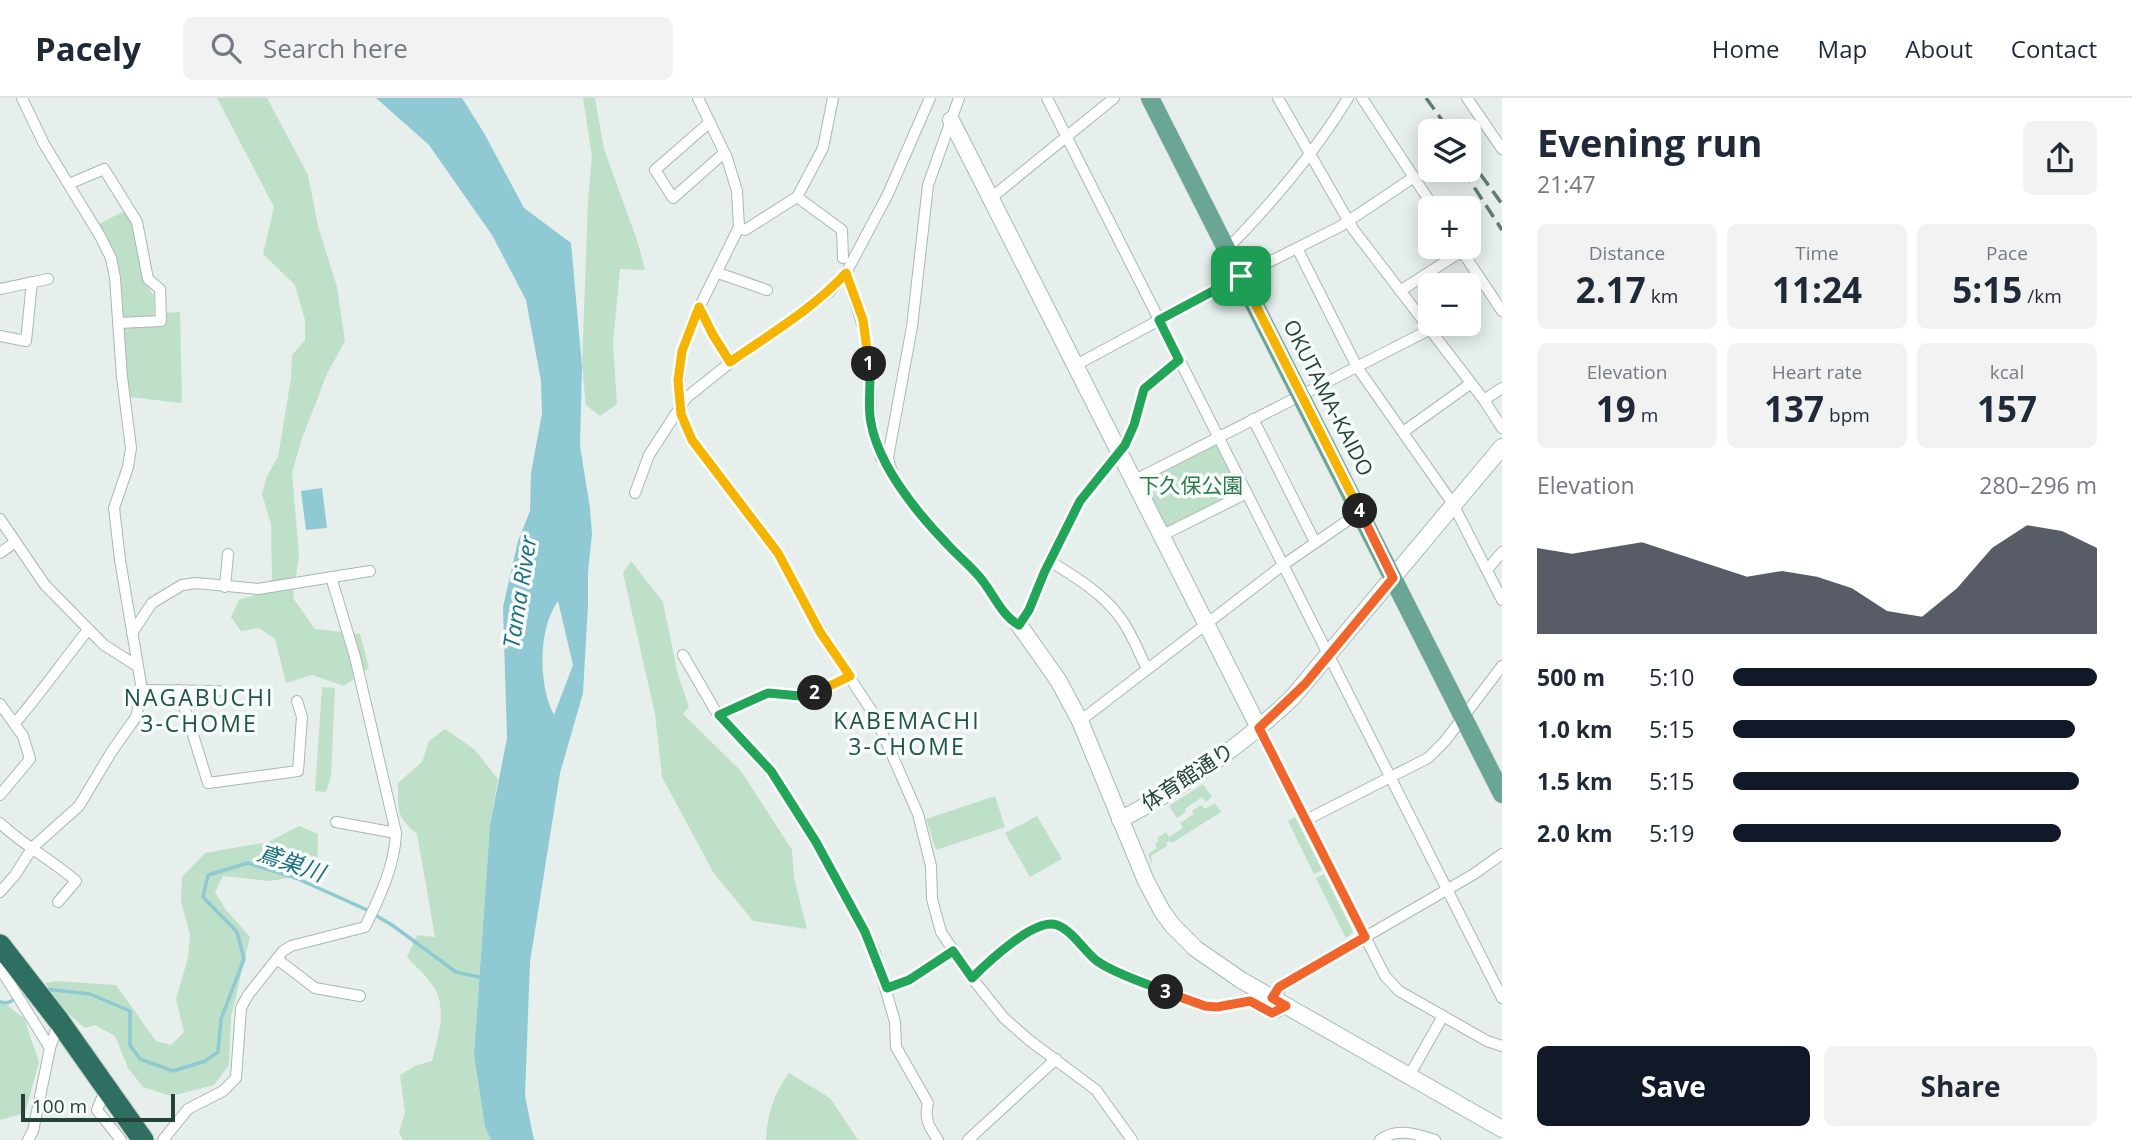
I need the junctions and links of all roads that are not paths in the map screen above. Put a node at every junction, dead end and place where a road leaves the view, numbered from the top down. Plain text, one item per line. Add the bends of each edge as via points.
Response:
1 (22, 98) edge
2 (698, 98) edge
3 (834, 98) edge
4 (930, 98) edge
5 (959, 98) edge
6 (1047, 98) edge
7 (1114, 98) edge
8 (1150, 98) edge
9 (1278, 98) edge
10 (1348, 98) edge
11 (1362, 98) edge
12 (1467, 98) edge
13 (951, 120) junction
14 (710, 122) junction
15 (1067, 137) junction
16 (1502, 149) edge
17 (724, 153) junction
18 (1311, 155) junction
19 (1413, 177) junction
20 (69, 184) junction
21 (1426, 196) edge
22 (797, 197) junction
23 (991, 198) junction
24 (1348, 221) junction
25 (738, 227) junction
26 (1297, 248) junction
27 (1227, 249) junction
28 (842, 258) dead end
29 (1446, 259) edge
30 (1468, 259) edge
31 (718, 273) junction
32 (846, 273) junction
33 (1241, 276) junction
34 (48, 279) dead end
35 (32, 282) junction
36 (0, 289) edge
37 (767, 290) dead end
38 (1400, 291) junction
39 (699, 307) junction
40 (1502, 311) edge
41 (1418, 315) edge
42 (1159, 320) junction
43 (118, 323) junction
44 (0, 336) edge
45 (1418, 336) edge
46 (1434, 336) edge
47 (1179, 360) junction
48 (730, 362) junction
49 (1076, 365) junction
50 (1357, 367) junction
51 (1470, 384) junction
52 (1502, 388) edge
53 (1301, 395) junction
54 (1484, 400) junction
55 (681, 404) junction
56 (1253, 419) junction
57 (1502, 428) edge
58 (1403, 432) junction
59 (1218, 437) junction
60 (1502, 447) edge
61 (1120, 452) junction
62 (890, 467) junction
63 (1135, 480) junction
64 (635, 493) dead end
65 (1247, 493) junction
66 (1454, 504) junction
67 (1360, 512) junction
68 (0, 519) edge
69 (1163, 535) junction
70 (1315, 542) junction
71 (14, 543) junction
72 (1502, 552) edge
73 (0, 553) edge
74 (228, 554) dead end
75 (1050, 561) junction
76 (1283, 565) junction
77 (1487, 570) junction
78 (370, 571) dead end
79 (331, 578) junction
80 (1393, 578) junction
81 (225, 587) junction
82 (1502, 600) edge
83 (1207, 624) junction
84 (1019, 625) junction
85 (88, 630) junction
86 (132, 633) junction
87 (683, 655) dead end
88 (1329, 656) junction
89 (137, 666) junction
90 (1502, 666) edge
91 (1147, 669) junction
92 (850, 676) junction
93 (142, 690) junction
94 (179, 690) junction
95 (218, 691) dead end
96 (298, 701) dead end
97 (0, 704) edge
98 (719, 715) junction
99 (1463, 717) junction
100 (1080, 721) junction
101 (15, 723) junction
102 (1259, 728) junction
103 (1391, 778) junction
104 (1502, 794) edge
105 (0, 795) edge
106 (1120, 820) junction
107 (1306, 820) junction
108 (336, 822) dead end
109 (0, 823) edge
110 (396, 833) junction
111 (33, 847) junction
112 (1502, 854) edge
113 (1447, 890) junction
114 (0, 892) edge
115 (58, 902) dead end
116 (1365, 937) junction
117 (0, 944) edge
118 (953, 951) junction
119 (277, 959) junction
120 (0, 968) edge
121 (972, 978) junction
122 (887, 988) junction
123 (26, 994) junction
124 (359, 996) dead end
125 (1502, 998) edge
126 (1279, 1002) junction
127 (1444, 1016) junction
128 (59, 1021) junction
129 (1502, 1046) edge
130 (50, 1048) junction
131 (1056, 1059) junction
132 (1409, 1076) junction
133 (108, 1091) junction
134 (1502, 1129) edge
135 (28, 1140) edge
136 (121, 1140) edge
137 (144, 1140) edge
138 (163, 1140) edge
139 (938, 1140) edge
140 (968, 1140) edge
141 (1132, 1140) edge
142 (1380, 1140) edge
143 (1435, 1140) edge

1 - 20 street
2 - 14 street
3 - 22 street via 823,148
4 - 32 street via 888,194
5 - 13 street
6 - 15 street
7 - 15 street
8 - 27 main road, OKUTAMA-KAIDO
9 - 18 street
10 - 18 street
11 - 19 street
12 - 16 street
13 - 23 street
13 - 62 street via 928,185
14 - 17 street
14 - 17 street via 655,170 673,198
15 - 23 street
15 - 42 street
17 - 25 street via 737,191
18 - 24 street
18 - 27 street
19 - 21 street
19 - 24 street
20 - 43 street via 111,258
20 - 43 street via 104,169 137,222 148,279 160,289 161,321
22 - 25 street via 745,230
22 - 28 street via 842,230
23 - 49 street
24 - 26 street
24 - 38 street
25 - 31 street
26 - 33 street
26 - 50 street
27 - 33 main road, OKUTAMA-KAIDO
29 - 38 street
30 - 40 street
31 - 37 street
31 - 39 street
32 - 48 street via 811,306
32 - 62 street via 865,333 871,422 881,458
33 - 42 street
33 - 53 main road, OKUTAMA-KAIDO
34 - 35 street
35 - 36 street
35 - 44 street via 26,341
38 - 41 street
39 - 48 street
39 - 55 street via 682,351
42 - 47 street
42 - 49 street
43 - 86 street via 131,447 114,508
45 - 50 street
46 - 51 street
47 - 59 street
47 - 61 street via 1144,389
48 - 55 street
49 - 61 street
50 - 53 street
50 - 58 street
51 - 54 street
51 - 58 street
52 - 54 street
53 - 56 street
53 - 67 main road, OKUTAMA-KAIDO
54 - 57 street
55 - 64 street via 649,455
55 - 92 street via 692,440 778,553 820,632
56 - 59 street
56 - 70 street
58 - 66 street
59 - 63 street
59 - 65 street
60 - 66 street, 体育館通り
61 - 63 street
61 - 75 street via 1080,501
62 - 84 street via 924,518
63 - 69 street
65 - 69 street
65 - 76 street
66 - 77 street
66 - 80 street, 体育館通り
67 - 70 street
67 - 80 main road, OKUTAMA-KAIDO
68 - 71 street
69 - 83 street
70 - 76 street
71 - 73 street
71 - 85 street via 45,585
72 - 77 street
74 - 81 street
75 - 84 street
75 - 91 street via 1110,605
76 - 83 street
76 - 88 street
77 - 82 street
78 - 79 street
79 - 81 street via 258,589
79 - 110 street via 355,657
80 - 88 street, 体育館通り
80 - 99 main road, OKUTAMA-KAIDO
81 - 86 street via 182,585 152,603
83 - 91 street
83 - 102 street
84 - 100 street
85 - 89 street
85 - 101 street
86 - 89 street
87 - 98 street
88 - 102 street, 体育館通り
88 - 103 street
89 - 93 street
90 - 99 street
91 - 100 street
92 - 98 street via 815,693 762,695
92 - 118 street via 886,736 918,814 941,933
93 - 94 street
93 - 111 street via 136,717 79,806
94 - 95 street
94 - 96 street via 208,783 298,771 302,717
97 - 101 street
98 - 122 street via 771,771 816,842 865,932
99 - 103 street via 1433,754
99 - 104 main road, OKUTAMA-KAIDO
100 - 106 street
101 - 105 street via 30,760
102 - 106 street, 体育館通り
102 - 107 street
103 - 107 street
103 - 113 street
106 - 126 street via 1153,896 1172,925 1210,960
107 - 116 street
108 - 110 street
109 - 111 street
110 - 119 street via 394,852 365,927 291,946
111 - 114 street
111 - 115 street via 76,881
112 - 113 street
113 - 116 street
113 - 125 street
116 - 126 street via 1284,984
116 - 127 street via 1391,984
117 - 123 highway
118 - 121 street
118 - 122 street via 909,980
119 - 124 street via 315,988
119 - 138 street via 241,1008 236,1078 223,1091 188,1109
120 - 123 street
121 - 126 street via 1002,950 1038,927 1052,924 1112,969 1205,1006 1250,1001 1272,1013
121 - 131 street via 1011,1024
122 - 139 street via 896,1047 928,1103 927,1123
123 - 128 highway
123 - 130 street
126 - 132 street
127 - 129 street
127 - 132 street
128 - 130 street
128 - 133 highway
130 - 135 street
131 - 140 street
131 - 141 street via 1096,1090
132 - 134 street
133 - 136 street via 97,1110
133 - 137 highway
142 - 143 street via 1401,1133

